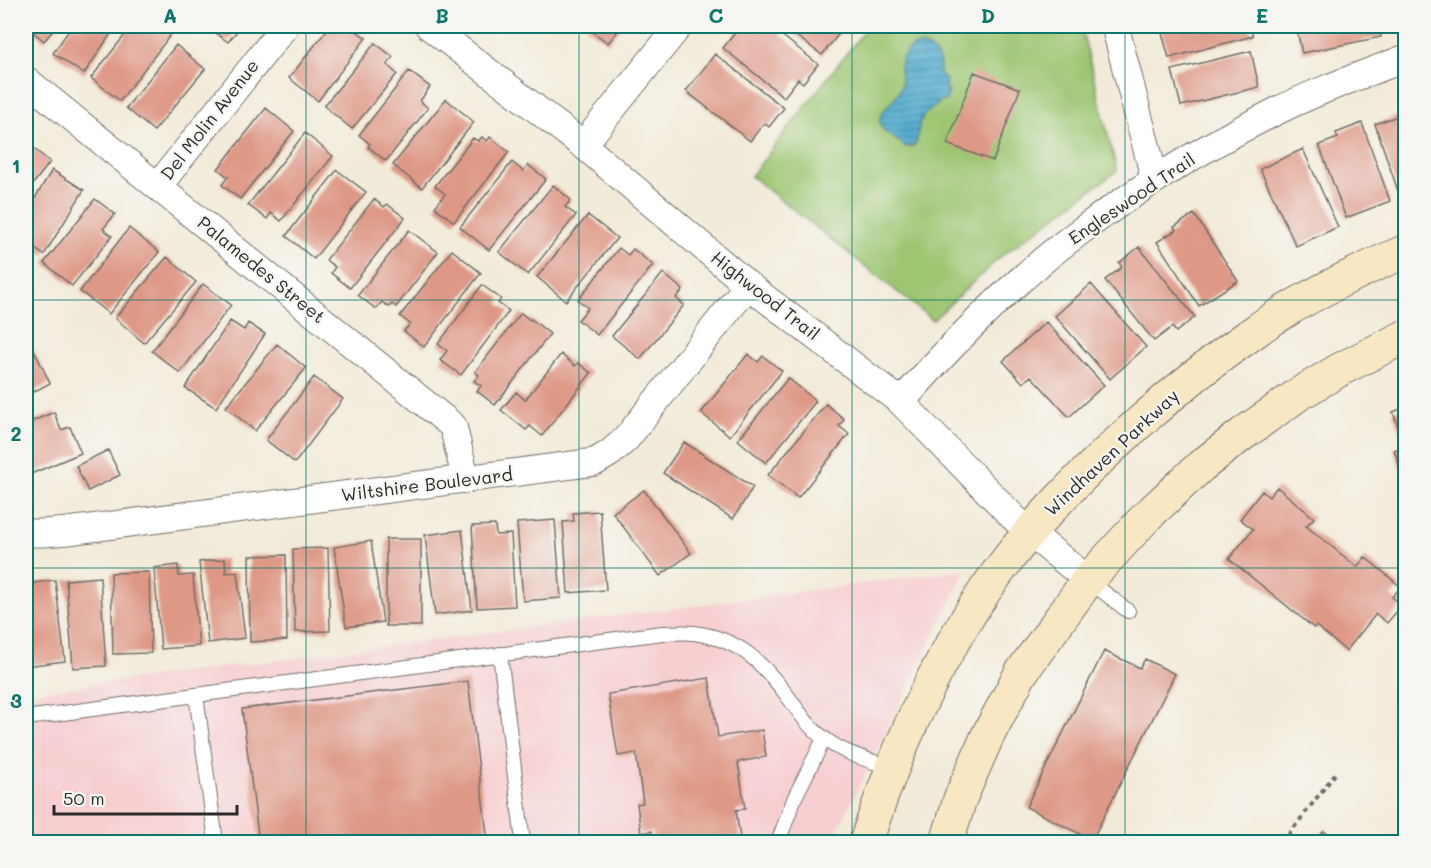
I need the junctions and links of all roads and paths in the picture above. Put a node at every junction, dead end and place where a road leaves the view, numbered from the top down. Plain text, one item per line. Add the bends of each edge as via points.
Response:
1 (285, 26) edge
2 (429, 26) edge
3 (679, 26) edge
4 (1115, 26) edge
5 (1406, 58) edge
6 (26, 80) edge
7 (583, 146) junction
8 (1155, 180) junction
9 (158, 186) junction
10 (1406, 251) edge
11 (748, 285) junction
12 (1406, 336) edge
13 (902, 402) junction
14 (466, 480) junction
15 (1029, 532) junction
16 (26, 533) edge
17 (1088, 580) junction
18 (1128, 611) dead end
19 (500, 654) junction
20 (196, 695) junction
21 (26, 718) edge
22 (824, 739) junction
23 (892, 768) junction
24 (1335, 774) dead end
25 (216, 843) edge
26 (523, 843) edge
27 (778, 843) edge
28 (866, 843) edge
29 (947, 843) edge
30 (1283, 843) edge

1 - 9 street, Del Molin Avenue
2 - 7 street, Highwood Trail
3 - 7 street
4 - 8 street
5 - 8 street, Engleswood Trail via 1268,115
6 - 9 street, Palamedes Street
7 - 11 street, Highwood Trail
8 - 13 street, Engleswood Trail via 1041,262 965,332
9 - 14 street, Palamedes Street via 453,426
10 - 15 main road, Windhaven Parkway via 1320,291 1224,353 1108,451
11 - 13 street, Highwood Trail
11 - 14 street, Wiltshire Boulevard via 626,439 610,453 586,464
12 - 17 main road via 1299,394 1244,433 1147,516
13 - 15 street, Highwood Trail
14 - 16 street, Wiltshire Boulevard via 68,531
15 - 17 street, Highwood Trail
15 - 23 main road, Windhaven Parkway via 986,589 949,648
17 - 18 lane
17 - 29 main road via 1021,673 964,788
19 - 20 lane
19 - 22 lane via 662,633 715,637 757,660
19 - 26 lane
20 - 21 lane
20 - 25 lane
22 - 23 lane via 849,753
22 - 27 lane via 795,797
23 - 28 main road, Windhaven Parkway
24 - 30 path

